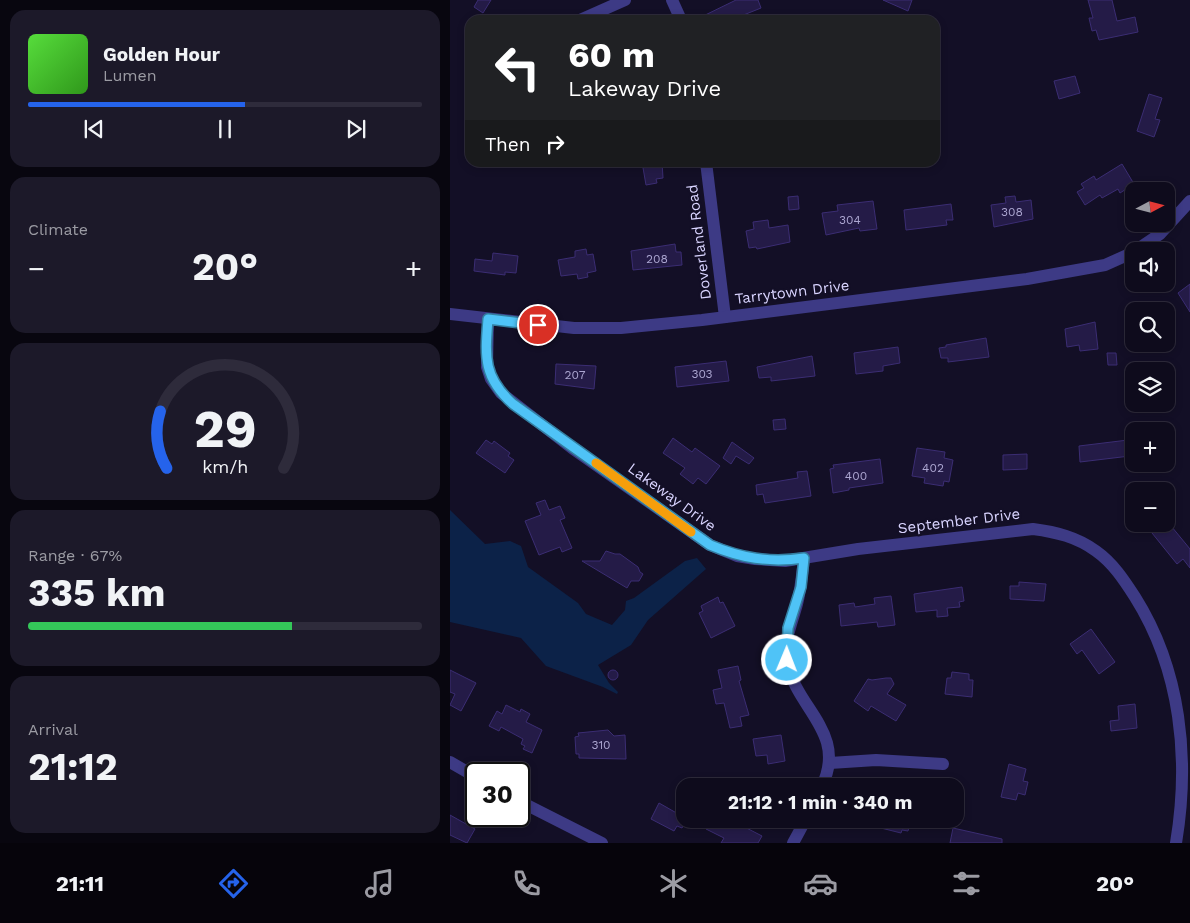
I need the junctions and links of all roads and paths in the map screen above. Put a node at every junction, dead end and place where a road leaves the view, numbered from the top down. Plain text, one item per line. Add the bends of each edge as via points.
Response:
1 (625, 0) edge
2 (672, 0) edge
3 (591, 15) edge
4 (679, 15) edge
5 (707, 167) edge
6 (1190, 201) edge
7 (1147, 242) edge
8 (1125, 256) edge
9 (450, 314) edge
10 (725, 317) junction
11 (488, 319) junction
12 (804, 558) junction
13 (450, 762) edge
14 (830, 763) junction
15 (943, 764) dead end
16 (465, 771) edge
17 (825, 778) edge
18 (530, 807) edge
19 (801, 828) edge
20 (602, 843) edge
21 (793, 843) edge
22 (1176, 843) edge

1 - 3 street
2 - 4 street
5 - 10 street, Doverland Road
6 - 7 street, Tarrytown Drive via 1165,229
8 - 10 street, Tarrytown Drive via 1105,265 1027,279
9 - 11 street, Tarrytown Drive
10 - 11 street, Tarrytown Drive via 587,329
11 - 12 street, Lakeway Drive via 491,379 513,404 710,545 736,556 755,559 785,561
12 - 14 street via 801,587 788,628 787,660 795,684 824,731
12 - 22 street, September Drive via 1033,529 1060,533 1096,550 1123,579 1146,615 1179,698 1188,769 1185,806
13 - 16 street
14 - 15 street via 876,760
14 - 17 street
18 - 20 street
19 - 21 street

